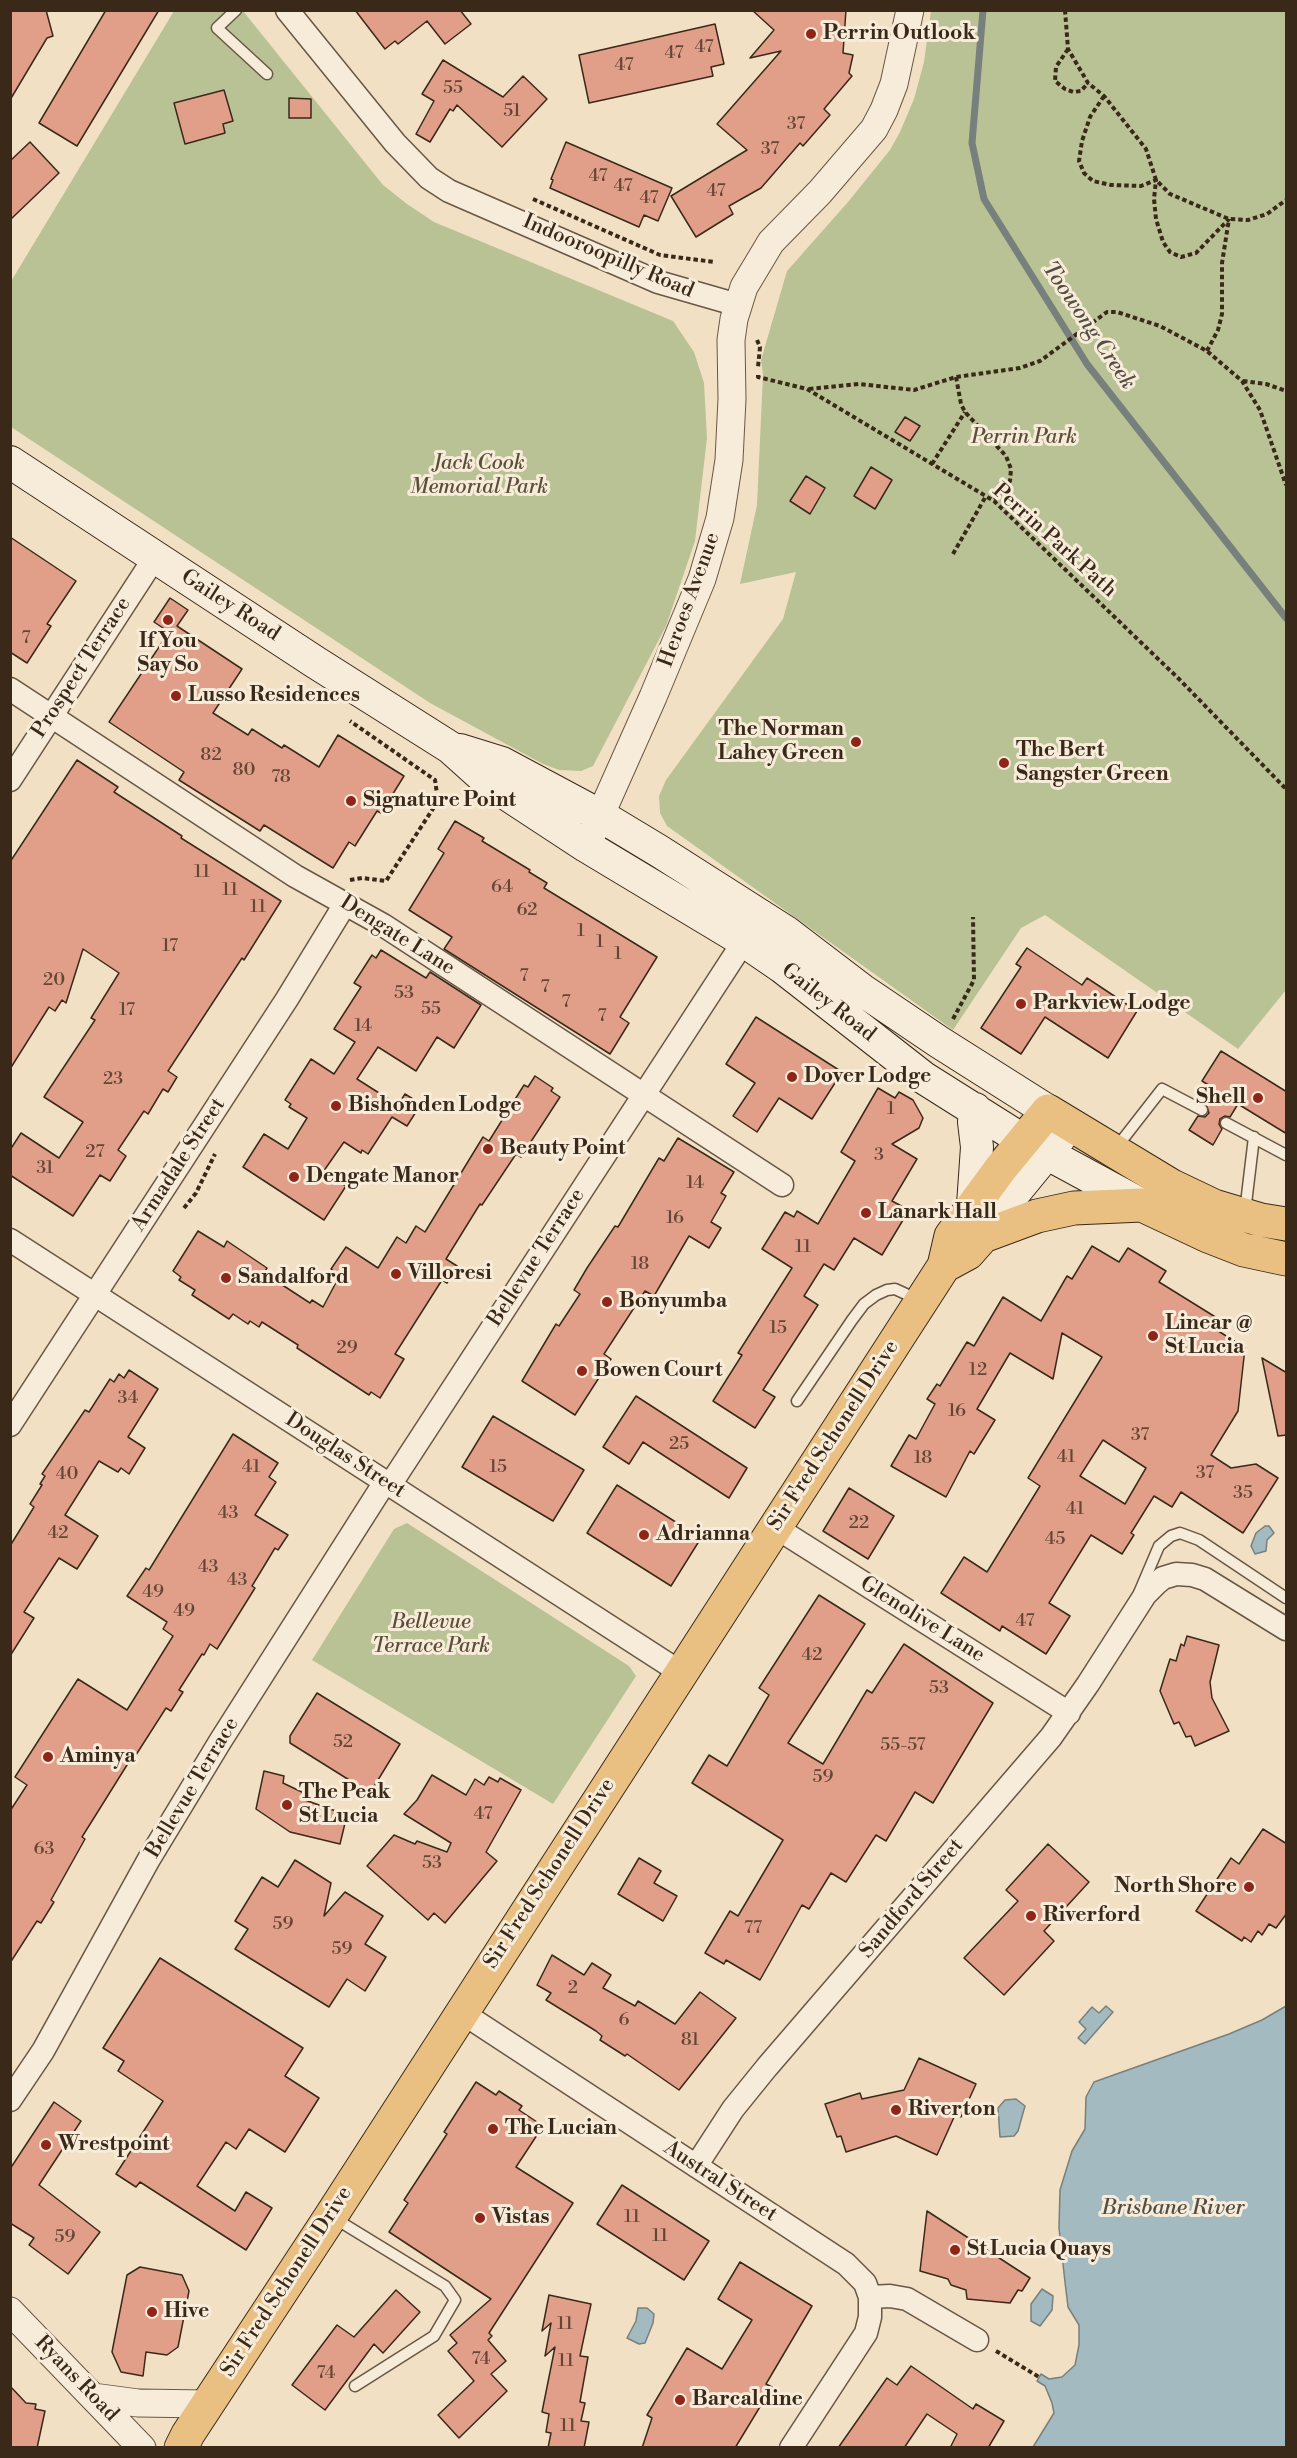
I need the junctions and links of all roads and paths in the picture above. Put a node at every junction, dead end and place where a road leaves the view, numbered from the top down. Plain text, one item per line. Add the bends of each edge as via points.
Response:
1 (236, 10) edge
2 (287, 10) edge
3 (910, 10) edge
4 (1065, 10) edge
5 (1068, 49) junction
6 (267, 74) dead end
7 (1088, 83) junction
8 (1104, 96) junction
9 (1156, 180) junction
10 (532, 199) dead end
11 (1286, 200) edge
12 (1228, 219) junction
13 (714, 262) dead end
14 (738, 305) junction
15 (760, 347) dead end
16 (1207, 351) junction
17 (956, 377) junction
18 (1242, 381) junction
19 (807, 389) junction
20 (1287, 392) edge
21 (964, 412) junction
22 (10, 462) edge
23 (932, 464) junction
24 (1287, 485) edge
25 (986, 496) junction
26 (994, 501) junction
27 (953, 554) dead end
28 (155, 557) junction
29 (10, 689) edge
30 (52, 716) junction
31 (350, 721) dead end
32 (451, 748) junction
33 (10, 780) edge
34 (1287, 789) edge
35 (601, 816) junction
36 (586, 846) junction
37 (372, 879) dead end
38 (345, 904) junction
39 (973, 917) dead end
40 (744, 941) junction
41 (951, 1022) dead end
42 (643, 1094) junction
43 (975, 1109) junction
44 (1202, 1110) dead end
45 (1059, 1118) junction
46 (1226, 1123) dead end
47 (1254, 1137) junction
48 (1035, 1147) junction
49 (1114, 1151) junction
50 (216, 1152) dead end
51 (1287, 1155) edge
52 (782, 1185) dead end
53 (973, 1205) junction
54 (1142, 1205) junction
55 (184, 1208) dead end
56 (1244, 1215) junction
57 (1287, 1224) edge
58 (983, 1236) junction
59 (10, 1240) edge
60 (1287, 1259) edge
61 (944, 1266) junction
62 (94, 1295) junction
63 (921, 1301) junction
64 (797, 1401) dead end
65 (10, 1425) edge
66 (388, 1484) junction
67 (774, 1527) junction
68 (1287, 1598) edge
69 (1124, 1629) junction
70 (1287, 1629) edge
71 (680, 1672) junction
72 (1069, 1713) junction
73 (461, 2012) junction
74 (10, 2100) edge
75 (696, 2166) junction
76 (331, 2216) junction
77 (870, 2297) junction
78 (10, 2311) edge
79 (977, 2340) joint
80 (1039, 2377) dead end
81 (355, 2386) dead end
82 (93, 2397) junction
83 (208, 2404) junction
84 (142, 2448) edge
85 (181, 2448) edge
86 (791, 2448) edge

1 - 6 lane via 218,28
2 - 14 street, Indooroopilly Road via 395,143 429,178 449,191 658,282
3 - 14 street via 894,84 874,129 771,242 744,287
4 - 5 path
5 - 7 path
5 - 7 path via 1056,67 1055,81 1073,92 1081,91
7 - 8 path
8 - 9 path via 1146,149
8 - 9 path via 1090,117 1082,141 1079,161 1084,173 1093,181 1110,185 1141,186
9 - 12 path via 1170,194
9 - 12 path via 1156,219 1170,252 1181,257 1196,253
10 - 13 path via 660,255
11 - 12 path via 1267,214 1248,220
12 - 16 path via 1222,263 1222,314
14 - 35 street, Heroes Avenue via 731,340 729,460 720,518 702,579
15 - 19 path, Perrin Park Path via 758,377
16 - 17 path via 1132,315 1107,312 1040,361 1020,368
16 - 18 path
17 - 19 path via 914,390 859,384
17 - 21 path
18 - 20 path
18 - 24 path via 1260,410
19 - 23 path, Perrin Park Path
21 - 23 path
21 - 26 path via 1006,456 1011,469 1007,488
22 - 28 main road, Gailey Road
23 - 25 path, Perrin Park Path
25 - 26 path, Perrin Park Path
25 - 27 path
26 - 34 path, Perrin Park Path
28 - 30 street, Prospect Terrace
28 - 32 main road, Gailey Road
29 - 30 street, Dengate Lane
30 - 33 street, Prospect Terrace
30 - 38 street, Dengate Lane via 295,876
31 - 37 path via 435,780 438,801 386,882
32 - 35 main road, Gailey Road via 502,763
32 - 36 main road, Gailey Road via 490,783
35 - 36 street, Heroes Avenue
35 - 45 main road, Gailey Road via 786,932 862,990
36 - 40 main road, Gailey Road
38 - 42 street, Dengate Lane
38 - 62 street, Armadale Street
39 - 41 path via 974,980
40 - 42 street, Bellevue Terrace
40 - 43 main road, Gailey Road via 924,1078
42 - 52 street, Dengate Lane
42 - 66 street, Bellevue Terrace
43 - 48 main road, Gailey Road
43 - 53 main road
44 - 49 lane via 1162,1089
45 - 48 main road, Sir Fred Schonell Drive
45 - 49 main road, Gailey Road
46 - 47 lane
47 - 51 lane
47 - 56 lane
48 - 53 main road, Sir Fred Schonell Drive
48 - 54 main road, Gailey Road
48 - 58 main road, Sir Fred Schonell Drive
49 - 56 main road, Gailey Road via 1172,1186
50 - 55 path via 201,1186
53 - 61 main road, Sir Fred Schonell Drive via 951,1236
54 - 58 main road via 1055,1211
54 - 60 main road, Gailey Road via 1244,1250
56 - 57 main road, Gailey Road
58 - 61 main road, Sir Fred Schonell Drive via 968,1252
59 - 62 street, Douglas Street
61 - 63 main road, Sir Fred Schonell Drive
62 - 65 street, Armadale Street
62 - 66 street, Douglas Street
63 - 64 lane via 896,1289 876,1295 852,1320
63 - 67 main road, Sir Fred Schonell Drive
66 - 71 street, Douglas Street
66 - 74 street, Bellevue Terrace via 149,1859 43,2051
67 - 71 main road, Sir Fred Schonell Drive
67 - 72 street, Glenolive Lane
68 - 69 lane, Sandford Street via 1199,1540 1176,1534 1160,1546
69 - 70 street, Sandford Street via 1157,1583 1182,1574 1210,1581
69 - 72 street, Sandford Street
71 - 73 main road, Sir Fred Schonell Drive
72 - 75 street, Sandford Street via 767,2067
73 - 75 street, Austral Street
73 - 76 main road, Sir Fred Schonell Drive
75 - 77 street, Austral Street via 846,2264 865,2283
76 - 81 lane via 446,2286 455,2300 434,2336
76 - 83 main road, Sir Fred Schonell Drive
77 - 79 street via 907,2299
77 - 86 street via 866,2333
78 - 82 street, Ryans Road
79 - 80 path
82 - 83 street via 147,2404
82 - 84 street, Ryans Road
83 - 85 main road, Sir Fred Schonell Drive

